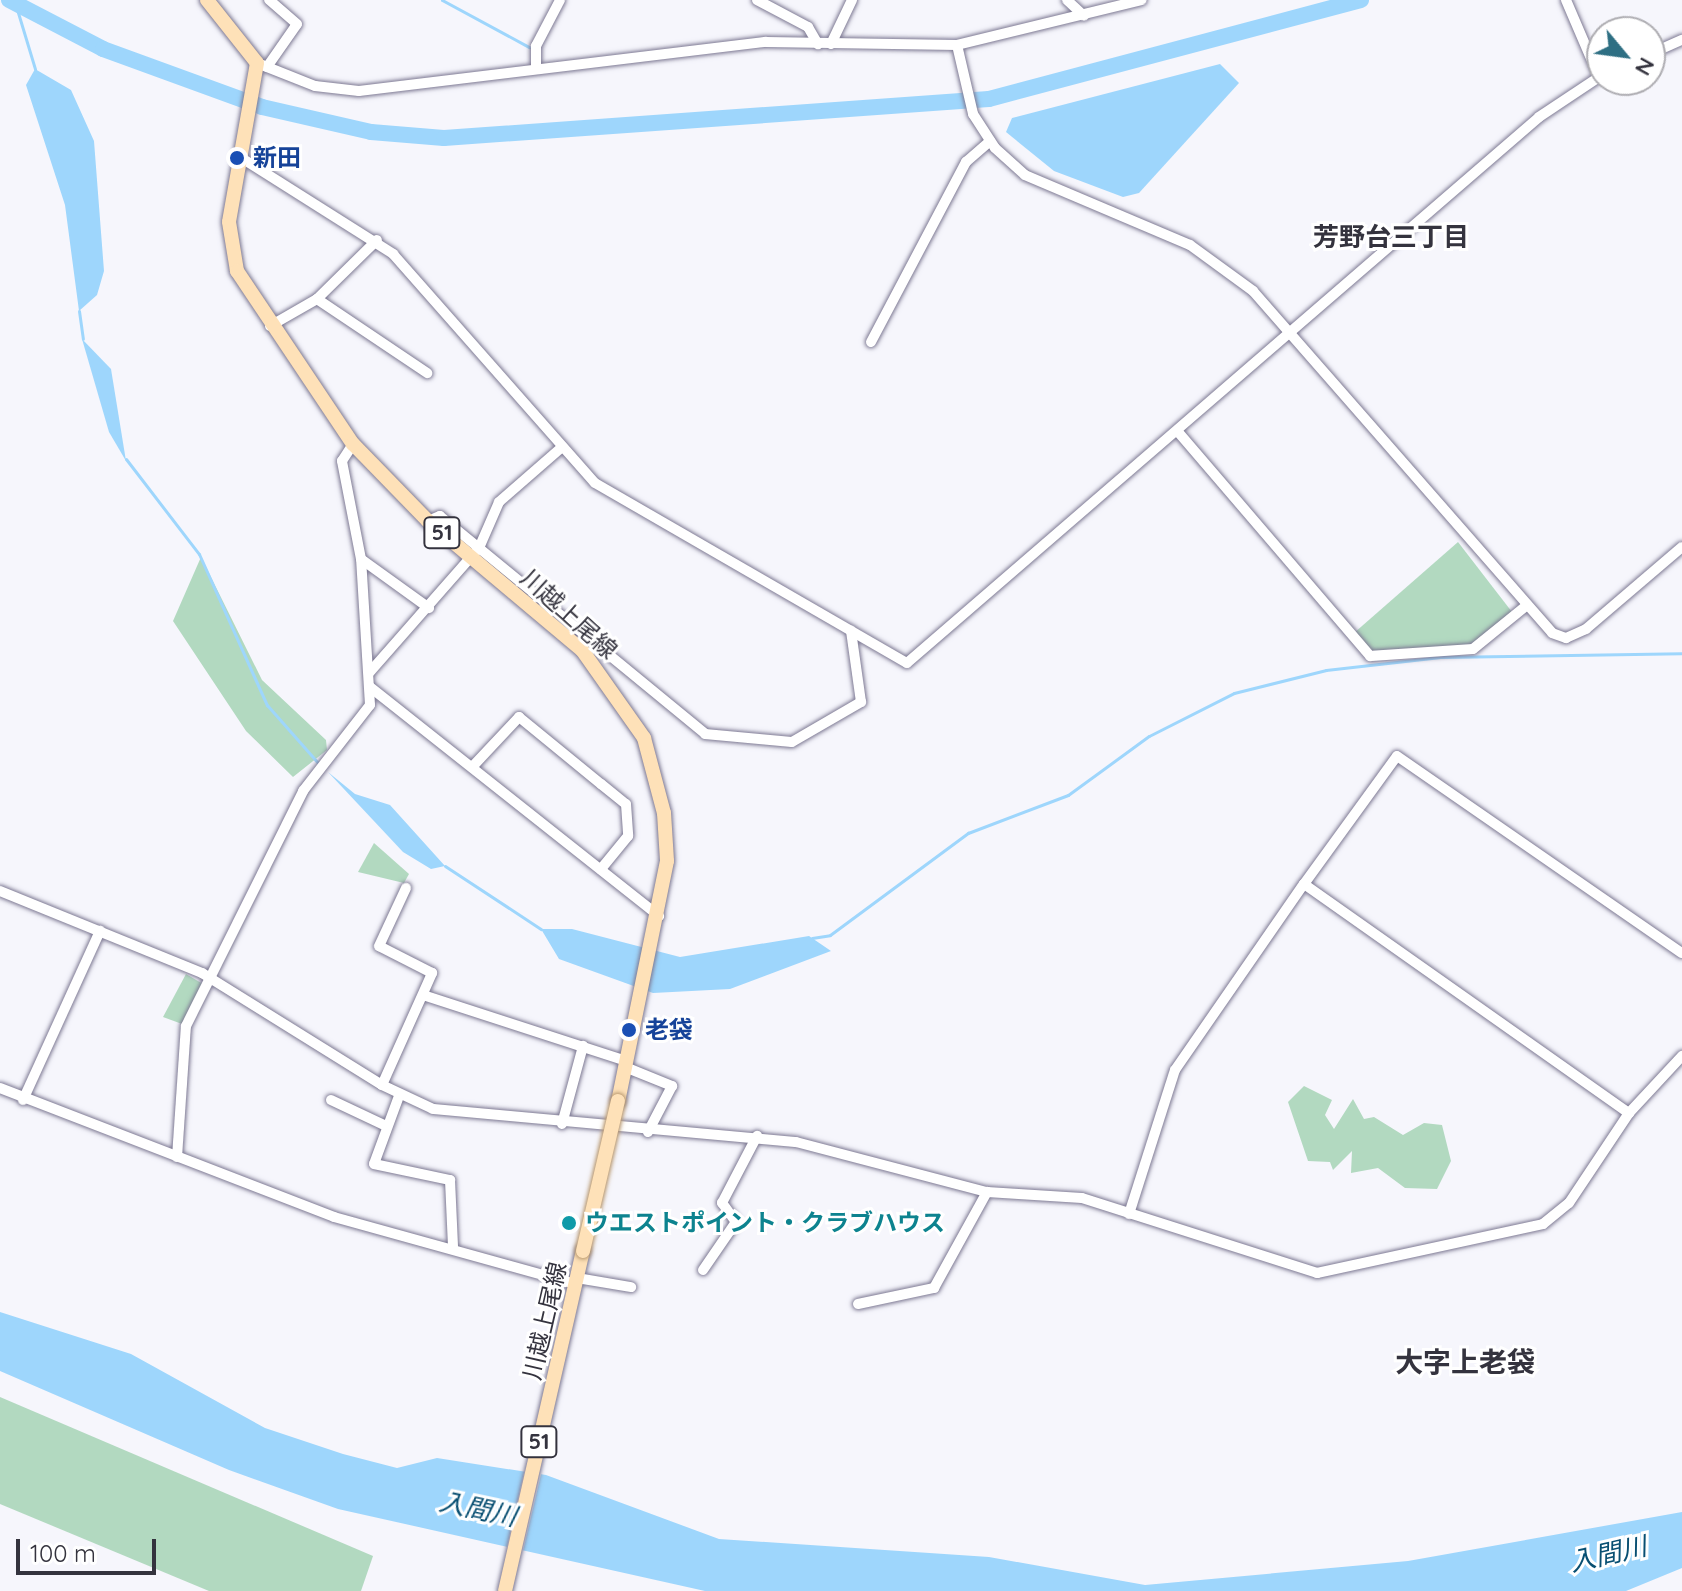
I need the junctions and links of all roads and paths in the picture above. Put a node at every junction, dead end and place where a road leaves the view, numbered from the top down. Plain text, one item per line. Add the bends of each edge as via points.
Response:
1 (207, 0) edge
2 (269, 0) edge
3 (560, 0) edge
4 (757, 0) edge
5 (852, 0) edge
6 (1067, 0) edge
7 (1142, 0) edge
8 (1566, 0) edge
9 (1084, 16) junction
10 (1586, 43) edge
11 (818, 44) junction
12 (831, 44) junction
13 (957, 45) junction
14 (262, 65) junction
15 (536, 66) junction
16 (1586, 86) edge
17 (990, 141) junction
18 (243, 159) junction
19 (377, 240) junction
20 (317, 299) junction
21 (270, 326) junction
22 (1291, 333) junction
23 (871, 342) dead end
24 (427, 373) dead end
25 (1179, 433) junction
26 (353, 444) junction
27 (562, 447) junction
28 (1682, 547) edge
29 (475, 553) junction
30 (361, 559) junction
31 (1526, 606) junction
32 (429, 608) junction
33 (851, 631) junction
34 (369, 673) junction
35 (370, 687) junction
36 (474, 765) junction
37 (601, 869) junction
38 (1304, 884) junction
39 (406, 888) dead end
40 (0, 891) edge
41 (659, 916) junction
42 (100, 931) junction
43 (1682, 953) edge
44 (212, 980) junction
45 (423, 995) junction
46 (583, 1046) junction
47 (1682, 1056) edge
48 (626, 1064) junction
49 (382, 1085) junction
50 (0, 1088) edge
51 (399, 1096) junction
52 (23, 1100) junction
53 (331, 1100) dead end
54 (1629, 1113) junction
55 (562, 1124) junction
56 (386, 1126) junction
57 (648, 1132) junction
58 (757, 1136) junction
59 (177, 1157) junction
60 (987, 1192) junction
61 (1129, 1214) junction
62 (453, 1247) junction
63 (703, 1270) dead end
64 (575, 1285) junction
65 (631, 1287) dead end
66 (858, 1304) dead end
67 (505, 1591) edge

1 - 14 main road
2 - 14 street via 297,24
3 - 15 street via 536,46
4 - 11 street via 808,27
5 - 12 street
6 - 9 street
7 - 9 street
8 - 10 street
9 - 13 street
11 - 12 street
11 - 15 street via 752,43
12 - 13 street
13 - 17 street via 972,111
14 - 15 street via 315,86 359,91
14 - 18 main road, 川越上尾線 / 51
16 - 22 street via 1539,117
17 - 22 street via 1025,175 1217,262
17 - 23 street via 966,162
18 - 19 street
18 - 21 main road, 川越上尾線 / 51 via 231,249
19 - 20 street
19 - 27 street
20 - 21 street
20 - 24 street
21 - 26 main road, 川越上尾線 / 51
22 - 25 street
22 - 31 street
25 - 31 street via 1370,656 1473,649
25 - 33 street via 911,661
26 - 29 main road, 川越上尾線 / 51 via 428,521
26 - 30 street via 342,461
27 - 29 street via 499,502
27 - 33 street via 595,483
28 - 31 street via 1573,636 1552,633
29 - 32 street
29 - 33 street via 705,734 792,742 861,702
29 - 41 main road, 川越上尾線 / 51 via 582,650 634,719 664,813
30 - 32 street
30 - 34 street
32 - 34 street
34 - 35 street
35 - 36 street
35 - 44 street via 364,720 303,791
36 - 37 street
36 - 37 street via 519,717 626,804 628,836
37 - 41 street
38 - 43 street via 1397,756
38 - 54 street
38 - 61 street via 1175,1070
39 - 45 street via 379,946 431,970
40 - 42 street
41 - 48 main road, 川越上尾線 / 51
42 - 44 street
42 - 52 street
44 - 49 street
44 - 59 street via 186,1026
45 - 46 street
45 - 49 street
46 - 48 street
46 - 55 street
47 - 54 street
48 - 57 street via 672,1086
48 - 64 main road, 川越上尾線 / 51, bridge
49 - 51 street
50 - 52 street
51 - 55 street via 446,1112
51 - 56 street
52 - 59 street
53 - 56 street
54 - 61 street via 1551,1219 1384,1263 1317,1273
55 - 57 street
56 - 62 street via 374,1164 450,1180
57 - 58 street
58 - 60 street
58 - 63 street via 722,1203 736,1222
59 - 62 street via 345,1221
60 - 61 street via 1063,1193
60 - 66 street via 934,1288
62 - 64 street
64 - 65 street
64 - 67 main road, 川越上尾線 / 51

